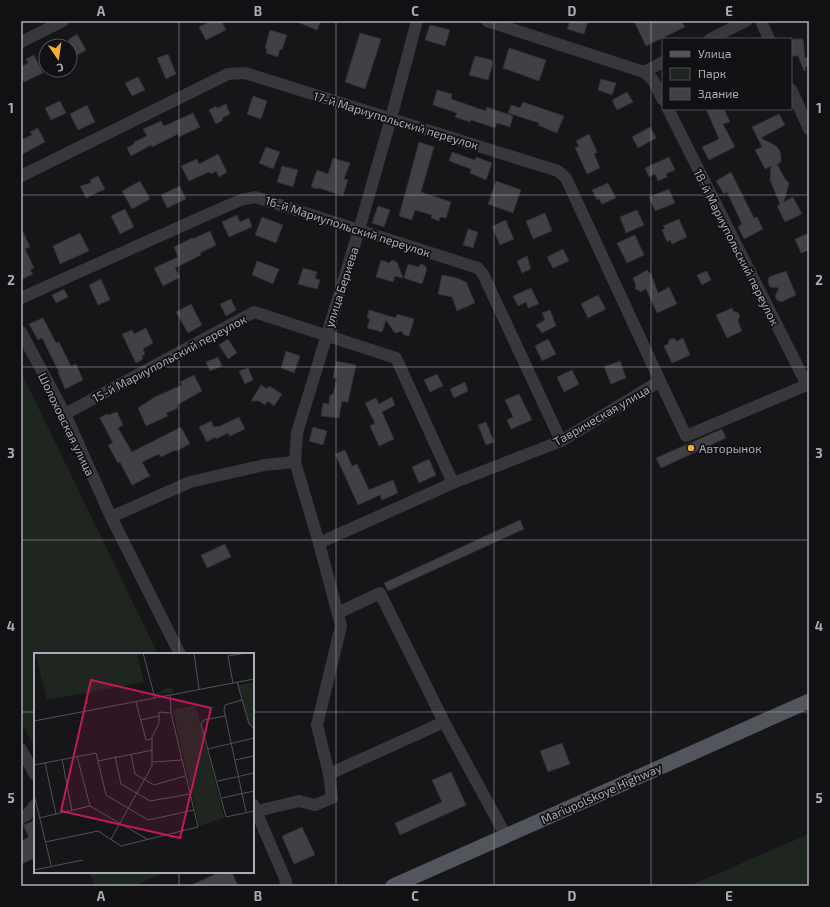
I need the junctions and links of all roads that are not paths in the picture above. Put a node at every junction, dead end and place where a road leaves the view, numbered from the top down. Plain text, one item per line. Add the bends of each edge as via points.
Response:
1 (64, 21) edge
2 (418, 21) edge
3 (487, 21) edge
4 (746, 21) edge
5 (761, 21) edge
6 (712, 38) edge
7 (769, 38) edge
8 (21, 42) edge
9 (662, 63) edge
10 (644, 72) junction
11 (792, 91) edge
12 (662, 98) edge
13 (669, 110) edge
14 (391, 118) junction
15 (809, 129) edge
16 (21, 176) edge
17 (359, 230) junction
18 (21, 298) edge
19 (21, 332) edge
20 (326, 335) junction
21 (660, 381) junction
22 (808, 385) edge
23 (65, 414) junction
24 (561, 441) junction
25 (296, 462) junction
26 (453, 483) junction
27 (111, 517) junction
28 (319, 543) junction
29 (338, 613) junction
30 (179, 653) edge
31 (809, 701) edge
32 (444, 722) junction
33 (21, 749) edge
34 (34, 773) edge
35 (329, 774) junction
36 (34, 806) edge
37 (255, 807) edge
38 (21, 818) edge
39 (506, 836) junction
40 (284, 886) edge
41 (393, 886) edge

1 - 8 street
2 - 14 street, улица Бериева
3 - 10 street
4 - 6 street
5 - 7 street
9 - 10 street
10 - 12 street via 653,80
11 - 15 street
13 - 22 street, 18-й Мариупольский переулок
14 - 16 street, 17-й Мариупольский переулок via 245,73 228,74
14 - 17 street, улица Бериева
14 - 21 street, 17-й Мариупольский переулок via 558,171 566,178
17 - 18 street, 16-й Мариупольский переулок via 256,197 241,200
17 - 20 street, улица Бериева
17 - 24 street, 16-й Мариупольский переулок via 478,268
19 - 23 street, Шолоховская улица
20 - 23 street, 15-й Мариупольский переулок via 254,312
20 - 25 street, улица Бериева via 297,433
20 - 26 street, 15-й Мариупольский переулок via 396,358
21 - 22 street, Таврическая улица via 686,436
21 - 24 street, Таврическая улица
23 - 27 street, Шолоховская улица
24 - 26 street, Таврическая улица
25 - 27 street via 264,465 190,482
25 - 28 street, улица Бериева
26 - 28 street, Таврическая улица
27 - 30 street, Шолоховская улица
28 - 29 street, улица Бериева
29 - 32 street via 380,593
29 - 35 street, улица Бериева via 341,626 317,725
31 - 39 main road, Mariupolskoye Highway
32 - 35 street
32 - 39 street
33 - 34 street
35 - 37 street, улица Бериева via 332,798 315,805 299,801
36 - 38 street
37 - 40 street via 286,881
39 - 41 main road, Mariupolskoye Highway

